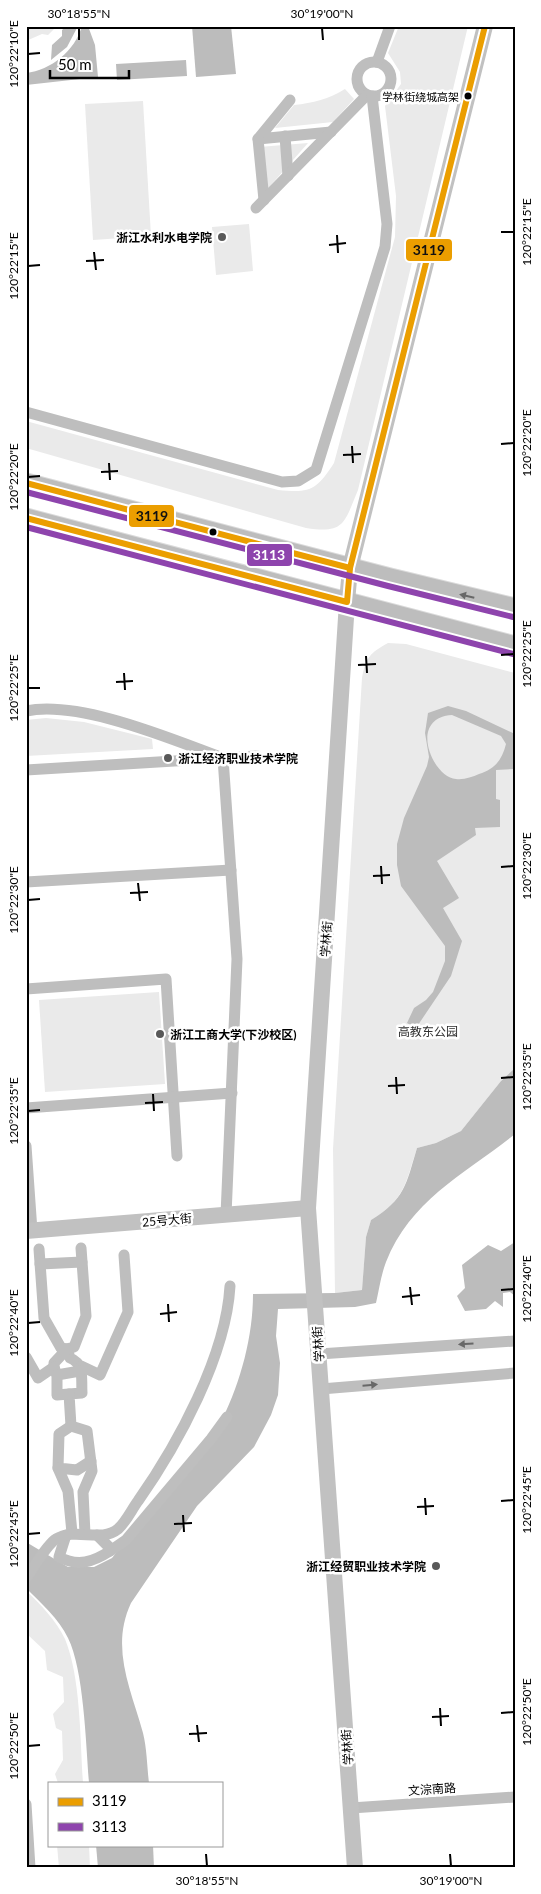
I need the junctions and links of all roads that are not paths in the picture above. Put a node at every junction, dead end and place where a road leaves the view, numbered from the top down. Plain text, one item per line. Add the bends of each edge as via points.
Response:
1 (390, 26) edge
2 (485, 26) edge
3 (377, 62) junction
4 (370, 96) junction
5 (290, 100) dead end
6 (331, 132) junction
7 (285, 136) junction
8 (258, 139) junction
9 (288, 176) junction
10 (26, 412) edge
11 (26, 483) edge
12 (26, 518) edge
13 (350, 568) junction
14 (347, 602) junction
15 (515, 608) edge
16 (515, 646) edge
17 (26, 711) edge
18 (257, 756) dead end
19 (223, 758) junction
20 (26, 770) edge
21 (231, 870) junction
22 (26, 882) edge
23 (26, 989) edge
24 (232, 1093) junction
25 (174, 1097) junction
26 (26, 1108) edge
27 (26, 1146) edge
28 (177, 1156) dead end
29 (308, 1208) junction
30 (226, 1215) junction
31 (29, 1231) edge
32 (81, 1248) dead end
33 (39, 1249) dead end
34 (124, 1255) dead end
35 (82, 1262) junction
36 (40, 1264) junction
37 (230, 1286) dead end
38 (515, 1341) edge
39 (67, 1350) junction
40 (319, 1354) junction
41 (26, 1357) edge
42 (81, 1369) junction
43 (56, 1371) junction
44 (515, 1373) edge
45 (321, 1389) junction
46 (69, 1394) junction
47 (227, 1417) dead end
48 (72, 1426) junction
49 (91, 1461) junction
50 (58, 1468) junction
51 (69, 1534) junction
52 (85, 1534) junction
53 (97, 1535) junction
54 (110, 1551) junction
55 (26, 1578) edge
56 (515, 1797) edge
57 (26, 1804) edge
58 (351, 1808) junction
59 (28, 1848) edge
60 (30, 1868) edge
61 (355, 1868) edge

1 - 3 street
2 - 13 main road, 学林街
3 - 4 street via 362,67 357,77 359,87
3 - 4 street via 387,68 392,79 384,94
4 - 6 street
4 - 10 street via 387,224 385,247 316,470 298,481 282,482
5 - 8 street
6 - 7 street
6 - 9 street
7 - 8 street
7 - 9 street
8 - 9 street via 260,204
11 - 13 main road
12 - 14 main road
13 - 14 main road, 学林街
15 -> 13 main road
14 - 16 main road
14 - 29 main road, 学林街
17 - 19 street via 62,709 142,728
18 - 19 street
19 - 20 street
19 - 21 street
21 - 22 street
21 - 24 street via 237,959
23 - 25 street via 166,979
24 - 25 street
24 - 30 street
25 - 26 street
25 - 28 street
27 - 31 street
29 - 30 main road, 25号大街
29 - 40 main road, 学林街
30 - 31 main road, 25号大街
32 - 35 street
33 - 36 street
34 - 42 street via 128,1312 100,1375
35 - 36 street
35 - 39 street via 86,1316 74,1347
36 - 39 street via 44,1318 61,1348
37 - 53 street via 229,1308 205,1383 182,1427 147,1488 118,1529
38 -> 40 street
39 - 42 street
39 - 43 street via 54,1363
40 - 45 main road, 学林街
41 - 43 street via 38,1378
42 - 43 street
42 - 46 street via 82,1394
43 - 46 street via 57,1395
45 -> 44 street
45 - 58 main road, 学林街
46 - 48 street
47 - 54 street via 126,1540
48 - 49 street via 87,1431
48 - 50 street via 59,1434
49 - 50 street via 77,1470
49 - 52 street via 92,1471 84,1492
50 - 51 street via 68,1491
51 - 52 street
51 - 54 street via 59,1557 67,1561 80,1564 97,1560
51 - 55 street via 55,1539
52 - 53 street
53 - 54 street
56 - 58 street, 文淙南路
57 - 59 street
58 - 61 main road, 学林街
59 - 60 street

